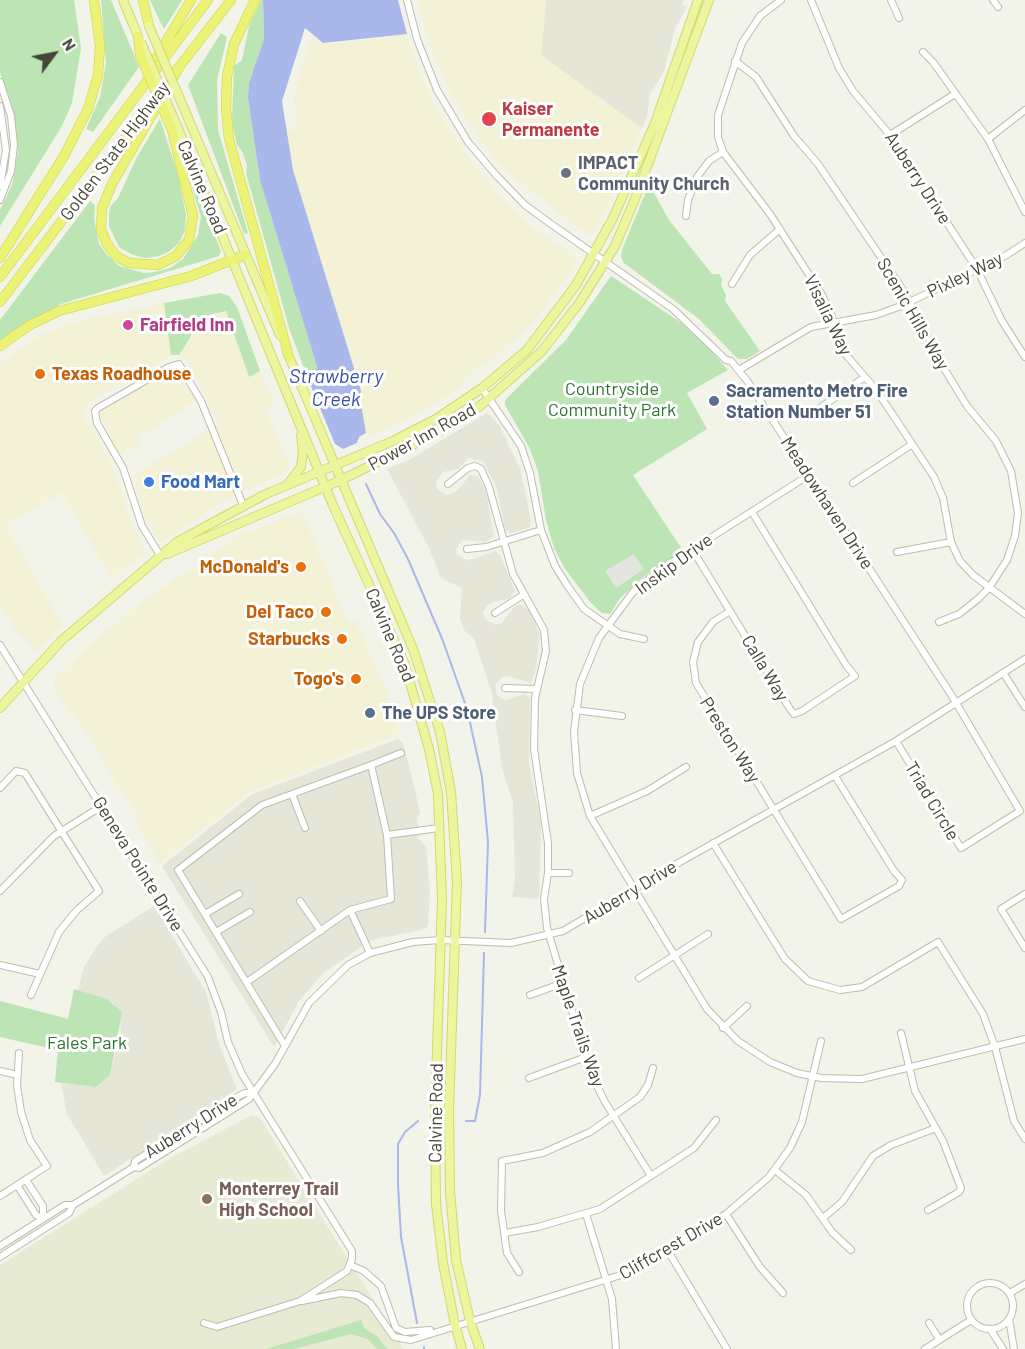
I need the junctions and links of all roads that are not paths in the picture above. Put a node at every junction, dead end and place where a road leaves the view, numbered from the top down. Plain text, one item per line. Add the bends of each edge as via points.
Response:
1 (94, 0) edge
2 (123, 0) edge
3 (138, 0) edge
4 (143, 0) edge
5 (191, 0) edge
6 (208, 0) edge
7 (231, 0) edge
8 (255, 0) edge
9 (407, 0) edge
10 (698, 0) edge
11 (709, 0) edge
12 (781, 0) edge
13 (811, 0) edge
14 (891, 0) edge
15 (993, 0) edge
16 (998, 7) dead end
17 (899, 18) dead end
18 (149, 26) junction
19 (138, 36) joint
20 (923, 52) dead end
21 (735, 62) junction
22 (180, 66) junction
23 (0, 82) edge
24 (142, 88) junction
25 (955, 94) junction
26 (0, 106) edge
27 (1025, 110) edge
28 (174, 128) junction
29 (890, 135) junction
30 (988, 139) junction
31 (723, 152) junction
32 (0, 186) edge
33 (0, 200) edge
34 (1025, 212) edge
35 (686, 216) dead end
36 (780, 229) junction
37 (1025, 243) edge
38 (595, 254) junction
39 (245, 255) junction
40 (0, 258) edge
41 (233, 261) junction
42 (607, 262) junction
43 (977, 268) junction
44 (0, 277) edge
45 (732, 284) dead end
46 (0, 302) edge
47 (910, 302) junction
48 (832, 321) junction
49 (0, 346) edge
50 (289, 357) junction
51 (1025, 357) edge
52 (739, 370) junction
53 (865, 377) junction
54 (482, 388) junction
55 (490, 398) junction
56 (811, 414) dead end
57 (299, 422) junction
58 (911, 445) junction
59 (335, 465) junction
60 (319, 472) junction
61 (809, 475) junction
62 (341, 480) junction
63 (853, 483) dead end
64 (287, 484) junction
65 (448, 484) dead end
66 (325, 486) junction
67 (243, 506) junction
68 (752, 512) junction
69 (541, 530) junction
70 (502, 542) junction
71 (951, 542) junction
72 (467, 549) dead end
73 (692, 549) junction
74 (897, 552) dead end
75 (161, 557) junction
76 (989, 588) junction
77 (523, 595) junction
78 (730, 611) junction
79 (495, 613) dead end
80 (1025, 614) edge
81 (939, 622) dead end
82 (607, 625) junction
83 (644, 639) dead end
84 (0, 645) edge
85 (1025, 659) edge
86 (1004, 674) junction
87 (24, 683) junction
88 (505, 688) dead end
89 (537, 689) junction
90 (956, 703) junction
91 (1025, 706) edge
92 (0, 708) edge
93 (575, 710) junction
94 (622, 716) dead end
95 (896, 741) junction
96 (401, 753) dead end
97 (371, 765) junction
98 (686, 766) dead end
99 (835, 776) junction
100 (0, 788) edge
101 (292, 794) junction
102 (102, 806) junction
103 (774, 810) junction
104 (590, 816) junction
105 (305, 828) dead end
106 (439, 828) junction
107 (60, 832) junction
108 (387, 835) junction
109 (713, 843) junction
110 (548, 873) junction
111 (569, 873) dead end
112 (634, 890) junction
113 (0, 891) edge
114 (238, 894) dead end
115 (1025, 894) edge
116 (300, 901) dead end
117 (350, 910) junction
118 (250, 912) dead end
119 (205, 914) junction
120 (321, 931) junction
121 (216, 932) junction
122 (708, 934) dead end
123 (549, 936) junction
124 (440, 940) junction
125 (454, 940) junction
126 (1025, 948) edge
127 (370, 953) junction
128 (675, 956) junction
129 (0, 965) edge
130 (39, 974) junction
131 (639, 978) dead end
132 (247, 982) junction
133 (563, 983) junction
134 (31, 995) dead end
135 (530, 995) dead end
136 (747, 1006) dead end
137 (723, 1028) junction
138 (901, 1033) dead end
139 (1025, 1039) edge
140 (821, 1041) dead end
141 (285, 1046) junction
142 (995, 1047) junction
143 (18, 1053) dead end
144 (586, 1057) junction
145 (654, 1068) dead end
146 (910, 1069) junction
147 (0, 1071) edge
148 (18, 1075) junction
149 (813, 1076) junction
150 (529, 1078) dead end
151 (253, 1093) junction
152 (614, 1117) junction
153 (716, 1120) dead end
154 (936, 1128) junction
155 (1025, 1139) edge
156 (775, 1170) junction
157 (651, 1176) junction
158 (26, 1180) junction
159 (17, 1185) junction
160 (0, 1196) edge
161 (73, 1205) junction
162 (928, 1210) dead end
163 (586, 1214) junction
164 (726, 1214) junction
165 (823, 1218) junction
166 (43, 1219) junction
167 (505, 1233) junction
168 (0, 1246) edge
169 (851, 1250) dead end
170 (668, 1251) junction
171 (0, 1257) edge
172 (350, 1265) junction
173 (519, 1272) dead end
174 (607, 1281) junction
175 (1025, 1284) edge
176 (783, 1293) dead end
177 (1010, 1293) junction
178 (300, 1301) junction
179 (1009, 1319) junction
180 (971, 1320) junction
181 (470, 1321) junction
182 (204, 1323) dead end
183 (929, 1323) dead end
184 (455, 1325) junction
185 (442, 1329) junction
186 (990, 1329) junction
187 (939, 1339) junction
188 (462, 1349) edge
189 (480, 1349) edge
190 (616, 1349) edge
191 (727, 1349) edge
192 (925, 1349) edge
193 (1003, 1349) edge
194 (1014, 1349) edge

1 - 40 highway via 100,46 98,75 88,109 64,156
2 - 19 main road
3 - 18 main road, Calvine Road
4 - 18 highway
5 - 24 highway
6 - 24 highway, Golden State Highway
7 - 22 highway, Golden State Highway
8 - 50 highway via 234,44 225,108 229,139
9 - 38 street, Meadowhaven Drive via 427,68 468,142 525,205
10 - 38 main road, Power Inn Road via 655,123
11 - 42 main road, Power Inn Road via 635,199
12 - 21 street, Visalia Way via 754,22
13 - 29 street, Auberry Drive via 839,68
14 - 17 street
15 - 16 street
18 - 39 main road, Calvine Road, bridge
19 - 28 highway, bridge via 140,55
20 - 25 street
21 - 31 street, Visalia Way via 718,116
21 - 47 street, Scenic Hills Way via 756,77
22 - 28 highway via 102,208 101,230 107,244 116,256 129,263 148,266 168,261 184,249 191,234 193,216
22 - 46 highway, Golden State Highway
23 - 33 street via 11,116 14,145 11,171
24 - 44 highway, Golden State Highway
25 - 29 street
25 - 30 street
26 - 32 street via 6,142
27 - 30 street
28 - 41 main road, Calvine Road
29 - 43 street, Auberry Drive
30 - 34 street
31 - 35 street via 709,161 697,177
31 - 36 street, Visalia Way
36 - 45 street via 750,255
36 - 48 street, Visalia Way via 822,295
37 - 43 street, Pixley Way
38 - 42 street, Meadowhaven Drive
38 - 54 main road, Power Inn Road via 526,350
39 - 41 highway
39 - 50 main road, Calvine Road
41 - 49 highway via 59,311
41 - 57 main road, Calvine Road
42 - 52 street, Meadowhaven Drive via 673,309
42 - 55 main road, Power Inn Road via 542,351
43 - 47 street, Pixley Way
43 - 51 street, Auberry Drive via 1002,321
47 - 48 street, Pixley Way via 876,315
47 - 76 street, Scenic Hills Way via 962,397 1001,448 1014,479 1015,536 1007,560
48 - 52 street, Pixley Way via 798,333
48 - 53 street, Visalia Way via 841,349
50 - 59 main road, Calvine Road
52 - 61 street, Meadowhaven Drive
53 - 56 street
53 - 58 street, Visalia Way
54 - 55 street
54 - 59 main road, Power Inn Road via 415,430
55 - 62 main road, Power Inn Road via 433,435
55 - 69 street via 521,446
57 - 60 main road, Calvine Road
57 - 64 main road via 301,467
58 - 63 street
58 - 71 street, Visalia Way via 941,491
59 - 60 main road, Power Inn Road
59 - 62 main road, Calvine Road
60 - 64 main road, Power Inn Road
60 - 66 main road, Calvine Road
61 - 68 street, Inskip Drive
61 - 90 street, Meadowhaven Drive
62 - 66 main road, Power Inn Road
62 - 125 main road, Calvine Road via 413,649 440,732 454,820
64 - 67 main road, Power Inn Road
65 - 70 street, Maple Trails Way via 468,468 481,469
66 - 75 main road, Power Inn Road
66 - 106 main road, Calvine Road via 404,662 429,749 438,794
67 - 75 main road, Power Inn Road via 199,528
67 - 75 street via 201,401 179,364 110,400 95,411 97,423 123,468 142,525
68 - 73 street, Inskip Drive
68 - 78 street, Calla Way via 855,676 794,714
69 - 70 street
69 - 82 street via 567,585 585,609
70 - 72 street
70 - 77 street, Maple Trails Way
71 - 74 street
71 - 76 street, Visalia Way via 963,566
73 - 78 street, Calla Way
73 - 82 street, Inskip Drive via 633,592
75 - 87 main road, Power Inn Road via 69,634
76 - 80 street, Visalia Way
76 - 81 street, Scenic Hills Way via 965,610
77 - 79 street
77 - 89 street, Maple Trails Way via 538,617 546,640
78 - 103 street, Preston Way via 713,622 702,636 694,655 694,677
82 - 83 street via 620,634
82 - 93 street, Inskip Drive via 585,668
84 - 87 street, Geneva Pointe Drive
85 - 86 street, Auberry Drive
86 - 90 street, Auberry Drive
86 - 91 street
87 - 92 main road, Power Inn Road
87 - 102 street, Geneva Pointe Drive
88 - 89 street
89 - 110 street, Maple Trails Way via 534,749 546,824
90 - 95 street, Auberry Drive
90 - 95 street, Triad Circle via 1020,812 961,848
93 - 94 street
93 - 104 street, Inskip Drive via 575,759
95 - 99 street, Auberry Drive
96 - 97 street
97 - 101 street
97 - 108 street
98 - 104 street via 647,791
99 - 103 street, Auberry Drive
99 - 103 street, Preston Way via 902,880 848,917 841,919 837,914
100 - 107 street via 14,773 23,771
101 - 105 street
101 - 119 street via 261,805 178,870
102 - 107 street
102 - 151 street, Geneva Pointe Drive via 208,977 234,1059
103 - 109 street, Auberry Drive
104 - 112 street, Inskip Drive
106 - 108 street
106 - 124 main road, Calvine Road
107 - 113 street
107 - 130 street via 99,893 77,910 59,932
108 - 117 street via 391,898
109 - 112 street, Auberry Drive
109 - 142 street via 785,959 802,977 824,987 854,989 938,942 980,1008
110 - 111 street
110 - 123 street, Maple Trails Way via 544,899
112 - 123 street, Auberry Drive
112 - 128 street, Inskip Drive
114 - 119 street
115 - 126 street via 1001,909
116 - 120 street
117 - 120 street
117 - 127 street
118 - 121 street
119 - 121 street
120 - 132 street
121 - 132 street
122 - 128 street
123 - 125 street, Auberry Drive via 501,943
123 - 133 street, Maple Trails Way
124 - 125 street, Auberry Drive
124 - 127 street, Auberry Drive via 392,945
124 - 184 main road, Calvine Road via 436,1204
125 - 181 main road, Calvine Road via 450,1191 456,1260
127 - 141 street, Auberry Drive via 329,981 309,1003
128 - 131 street
128 - 137 street, Inskip Drive
129 - 130 street
130 - 134 street
132 - 141 street
133 - 135 street
133 - 144 street, Maple Trails Way
136 - 137 street
137 - 149 street, Inskip Drive via 757,1055 788,1070
138 - 146 street
139 - 142 street, Inskip Drive
140 - 149 street, Cliffcrest Drive
141 - 151 street, Auberry Drive
142 - 146 street, Inskip Drive
142 - 155 street via 1014,1121
143 - 148 street
144 - 150 street
144 - 152 street, Maple Trails Way
145 - 152 street via 640,1097
146 - 149 street, Inskip Drive via 862,1079
146 - 154 street via 918,1097
147 - 148 street
148 - 158 street via 18,1099 25,1126 47,1166
149 - 156 street, Cliffcrest Drive via 802,1122
151 - 161 street, Auberry Drive via 235,1098
151 - 172 street, Geneva Pointe Drive via 348,1243
152 - 157 street, Maple Trails Way
152 - 167 street via 561,1146 502,1161 501,1211
153 - 157 street via 694,1148
154 - 162 street via 961,1188
154 - 165 street via 873,1156 842,1202
156 - 164 street, Cliffcrest Drive
156 - 165 street via 806,1195
157 - 163 street
158 - 159 street
158 - 166 street via 42,1206
159 - 160 street
159 - 166 street via 36,1215
161 - 166 street, Auberry Drive via 65,1205
161 - 171 street, Auberry Drive via 69,1213
163 - 167 street
163 - 174 street
164 - 170 street, Cliffcrest Drive
164 - 176 street via 760,1267
165 - 169 street
166 - 168 street, Auberry Drive
167 - 173 street via 509,1258
170 - 174 street, Cliffcrest Drive
170 - 191 street
172 - 178 street via 341,1276
172 - 185 street via 364,1270 381,1286 399,1330
174 - 181 street, Cliffcrest Drive
174 - 190 street via 614,1311
175 - 177 street
177 - 179 street via 1013,1306
177 - 180 street via 994,1282 974,1289 967,1302
178 - 182 street via 217,1327
178 - 185 street via 337,1294 357,1295 370,1303 385,1328 399,1339 411,1340
179 - 186 street
179 - 194 street
180 - 186 street
180 - 187 street
181 - 184 street, Cliffcrest Drive
181 - 189 main road, Calvine Road
183 - 187 street
184 - 185 street, Cliffcrest Drive
184 - 188 main road, Calvine Road
186 - 193 street
187 - 192 street

